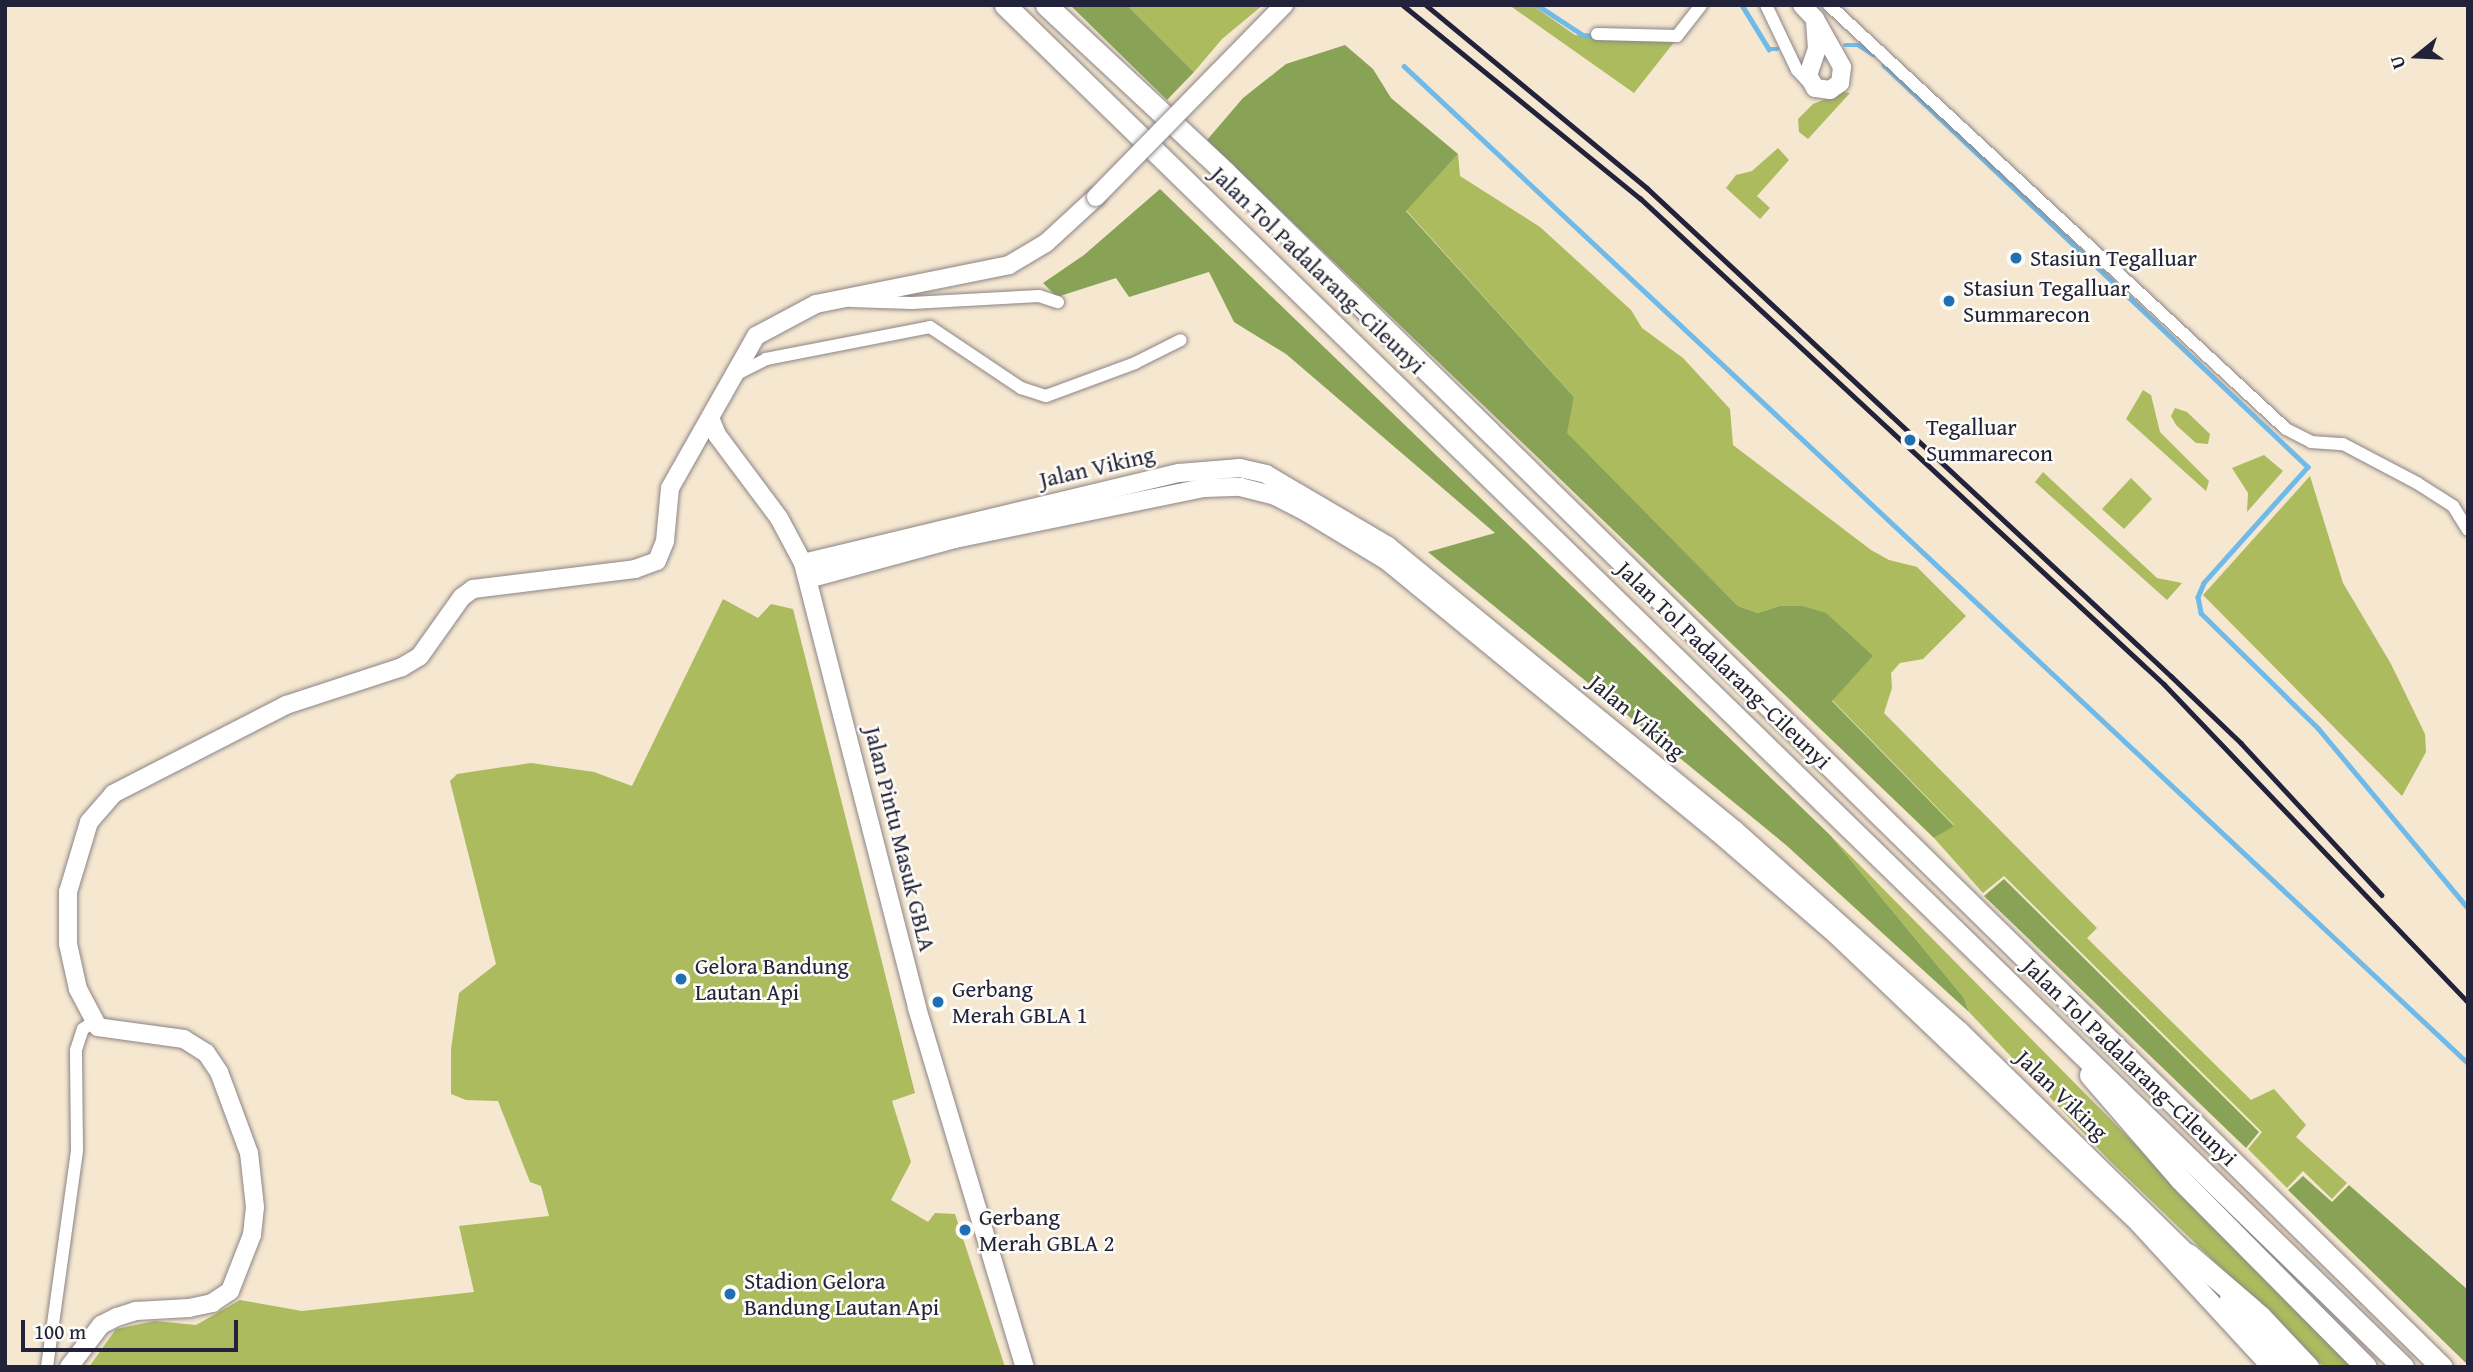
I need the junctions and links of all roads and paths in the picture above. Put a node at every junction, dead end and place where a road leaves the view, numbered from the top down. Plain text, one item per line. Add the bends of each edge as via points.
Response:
1 (1005, 5) edge
2 (1046, 5) edge
3 (1284, 5) edge
4 (1700, 5) edge
5 (1766, 5) edge
6 (1829, 5) edge
7 (1808, 11) edge
8 (1597, 34) dead end
9 (1837, 60) junction
10 (1802, 61) junction
11 (841, 297) junction
12 (1059, 302) dead end
13 (1181, 340) dead end
14 (731, 376) junction
15 (711, 420) junction
16 (2468, 530) edge
17 (805, 571) junction
18 (2061, 990) junction
19 (2041, 1010) junction
20 (93, 1022) junction
21 (2188, 1254) junction
22 (47, 1367) edge
23 (69, 1367) edge
24 (1025, 1367) edge
25 (2271, 1367) edge
26 (2287, 1367) edge
27 (2308, 1367) edge
28 (2366, 1367) edge
29 (2403, 1367) edge
30 (2442, 1367) edge

1 - 19 highway, Jalan Tol Padalarang–Cileunyi
2 - 18 highway, Jalan Tol Padalarang–Cileunyi via 1181,130
3 - 11 street, bridge via 1046,243 1009,265
4 - 8 street via 1677,36
5 - 10 street
6 - 16 street via 2286,429 2311,442 2343,444 2417,483 2453,506
7 - 9 street
7 - 10 street via 1817,50
9 - 10 street via 1827,55
9 - 10 street via 1843,71 1840,83 1824,91 1813,86
11 - 12 street via 887,303 1039,296
11 - 14 street via 799,310 756,336
13 - 14 street via 1135,363 1046,396 1021,388 930,327 766,359
14 - 15 street
15 - 17 street, Jalan Pintu Masuk GBLA via 717,435 779,518
15 - 20 street via 670,488 665,541 657,561 635,569 473,589 462,597 419,656 402,667 286,705 113,794 89,822 68,892 68,944 78,989
17 - 21 street, Jalan Viking via 1179,473 1228,468 1266,474 1388,546 1735,830 1960,1031
17 - 24 street, Jalan Pintu Masuk GBLA via 921,1021
17 - 25 street, Jalan Viking via 1204,488 1240,487 1275,496 1306,512 1397,569 1836,935 2139,1224
18 - 19 highway
18 - 30 highway, Jalan Tol Padalarang–Cileunyi
19 - 28 highway via 2124,1119
19 - 29 highway, Jalan Tol Padalarang–Cileunyi
20 - 22 street via 83,1029 76,1050 77,1150
20 - 23 street via 107,1032 184,1040 206,1053 219,1072 249,1153 255,1207 252,1235 230,1291 212,1303 117,1317 102,1325
21 - 26 street, Jalan Viking
21 - 27 highway via 2260,1316

